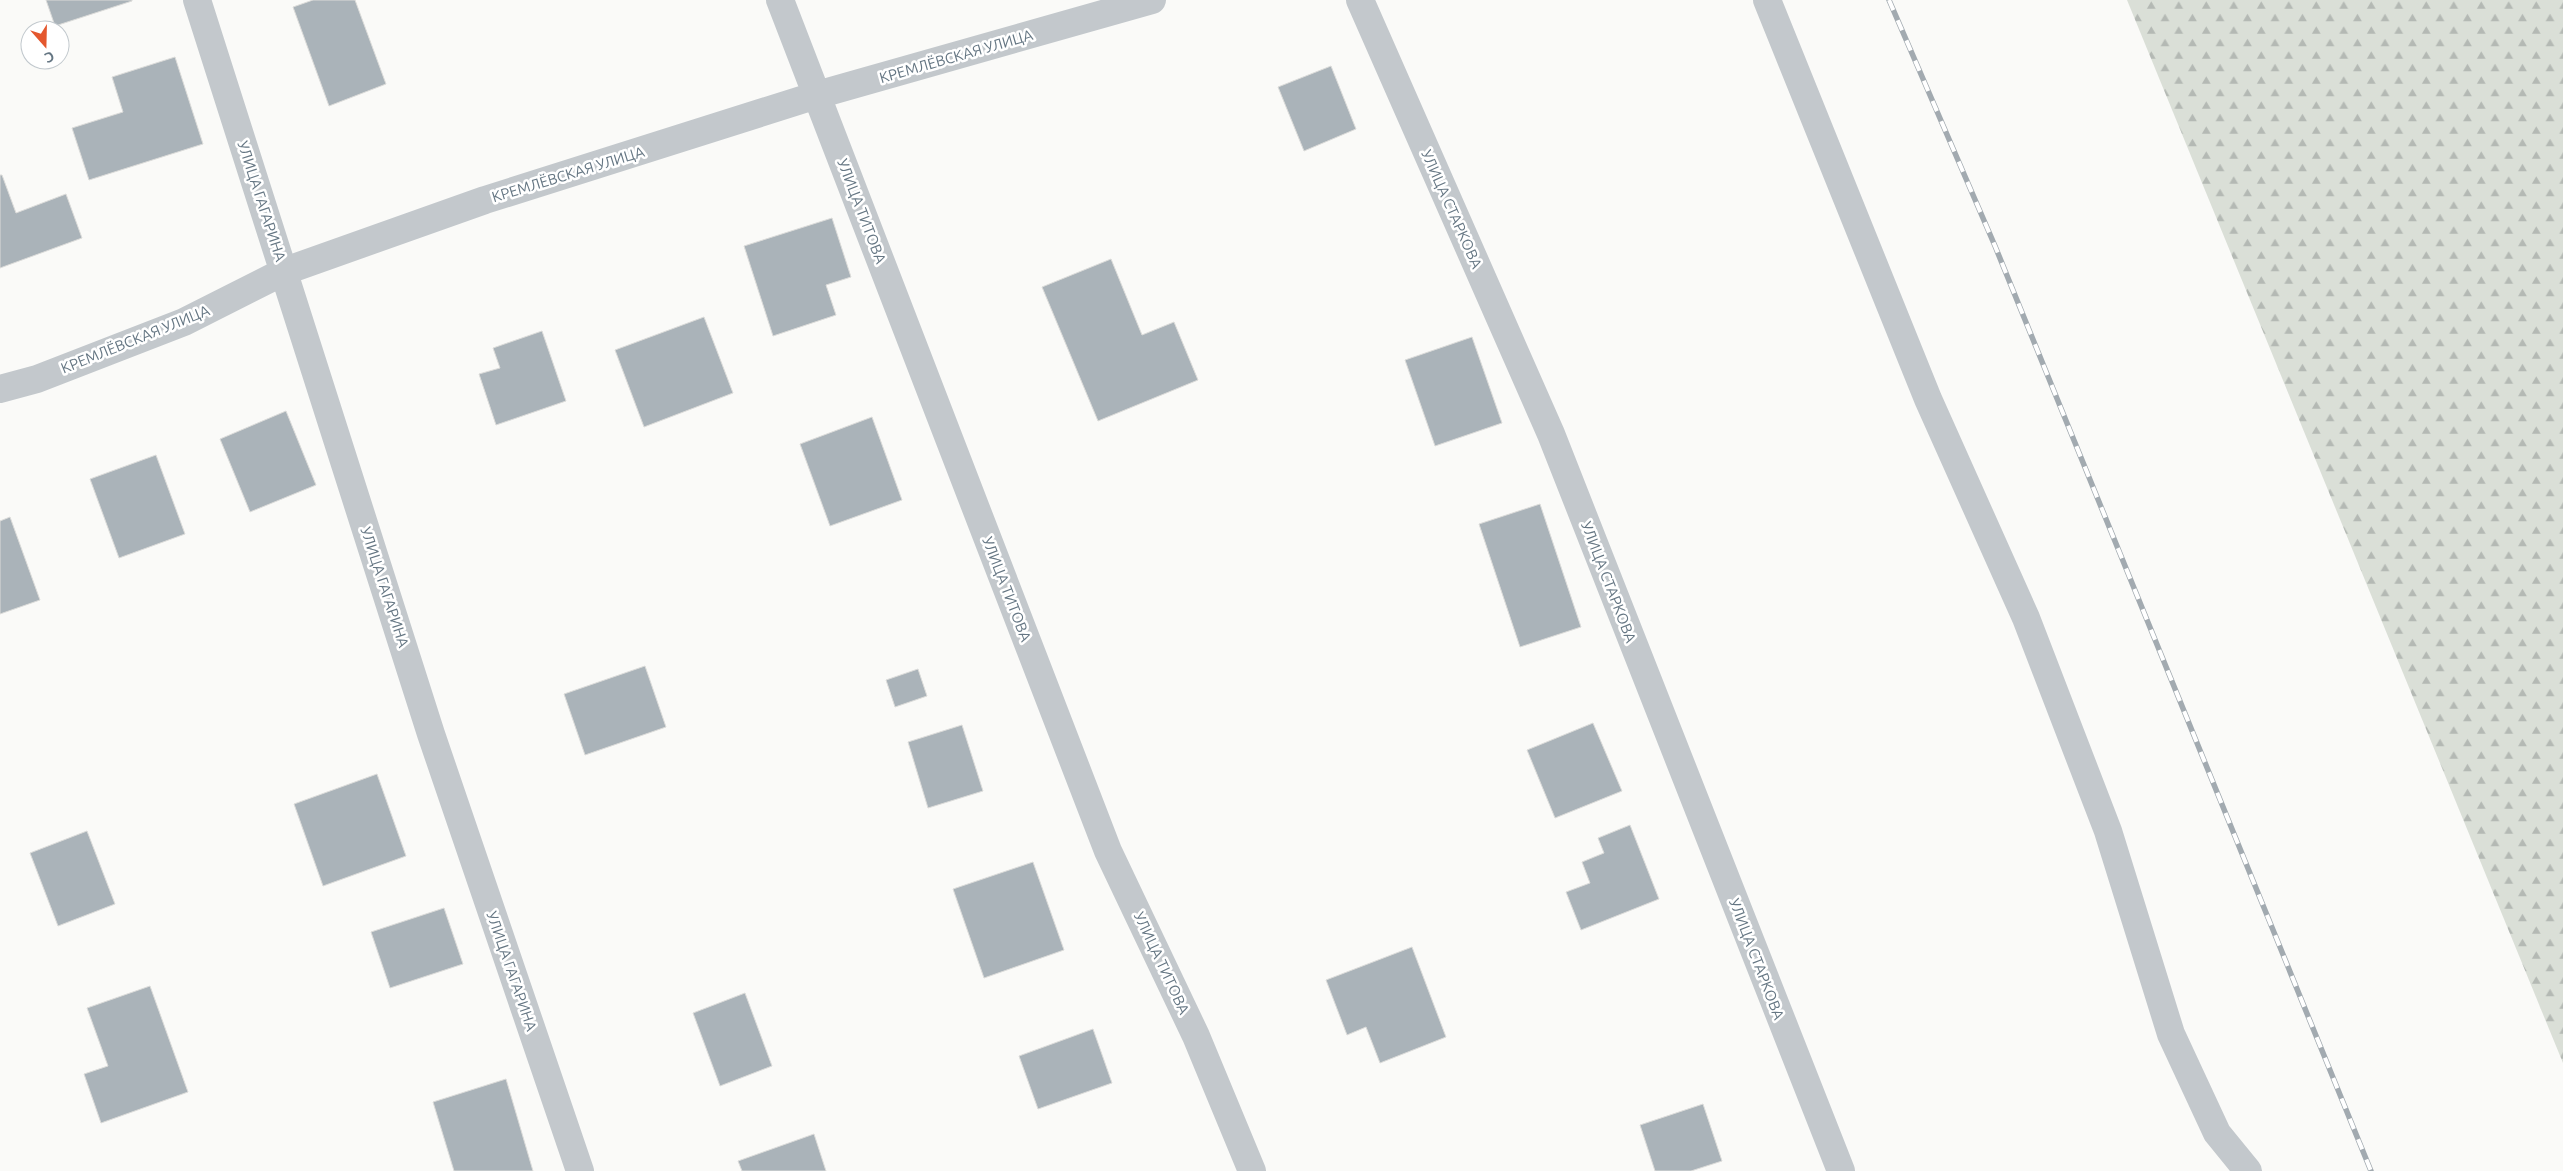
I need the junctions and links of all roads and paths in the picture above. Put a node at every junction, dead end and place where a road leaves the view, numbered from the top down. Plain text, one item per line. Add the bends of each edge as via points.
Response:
1 (197, 0) edge
2 (780, 0) edge
3 (1152, 0) edge
4 (1360, 0) edge
5 (1768, 0) edge
6 (817, 95) junction
7 (285, 271) junction
8 (0, 389) edge
9 (580, 1171) edge
10 (1252, 1171) edge
11 (1841, 1171) edge
12 (2248, 1171) edge

1 - 7 street, УЛИЦА ГАГАРИНА
2 - 6 street, УЛИЦА ТИТОВА
3 - 6 street, КРЕМЛЁВСКАЯ УЛИЦА
4 - 11 street, УЛИЦА СТАРКОВА via 1551,434
5 - 12 street via 1928,399 2026,618 2108,831 2171,1034 2217,1133
6 - 7 street, КРЕМЛЁВСКАЯ УЛИЦА via 485,200
6 - 10 street, УЛИЦА ТИТОВА via 1108,851 1196,1036
7 - 8 street, КРЕМЛЁВСКАЯ УЛИЦА via 184,322 37,379
7 - 9 street, УЛИЦА ГАГАРИНА via 431,734

